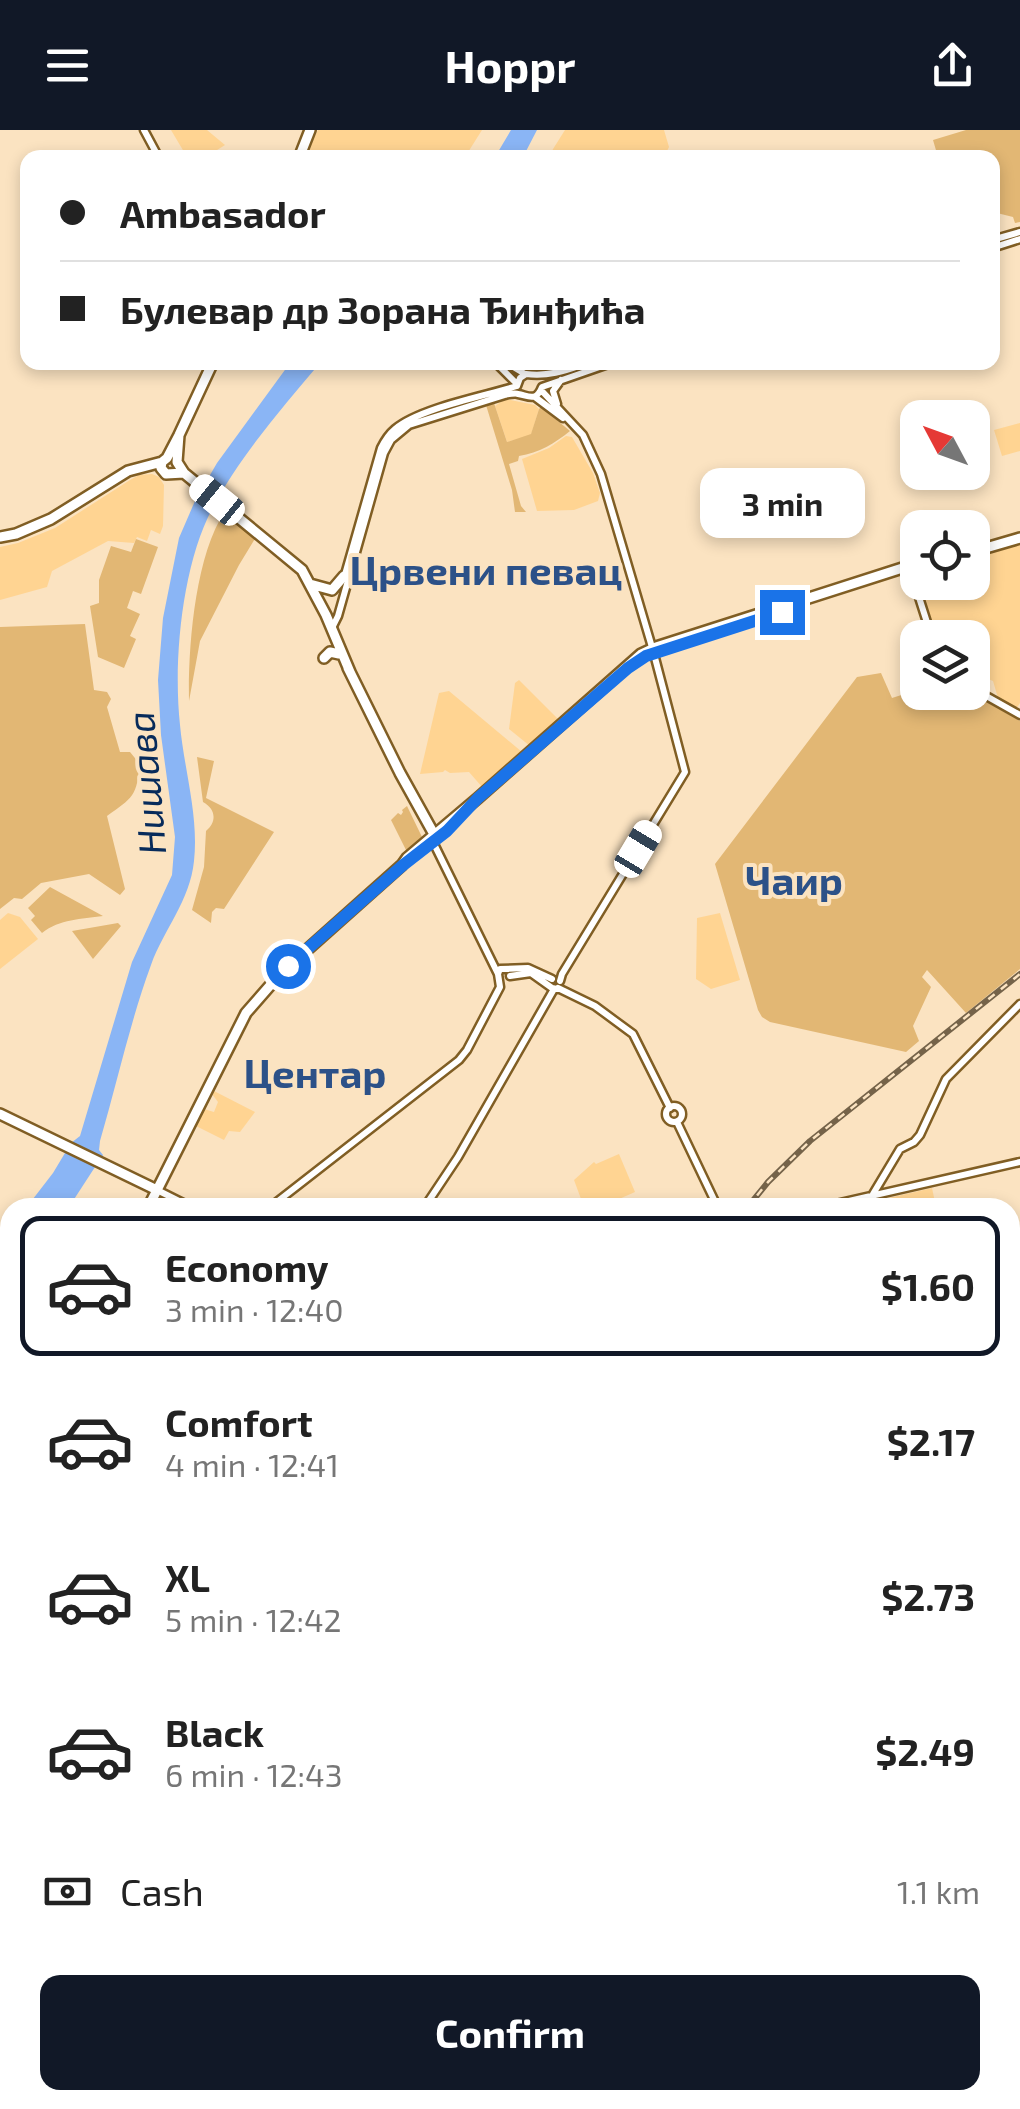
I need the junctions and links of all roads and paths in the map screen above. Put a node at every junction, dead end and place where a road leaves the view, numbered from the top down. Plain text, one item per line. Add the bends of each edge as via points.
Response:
1 (209, 370) edge
2 (506, 370) edge
3 (507, 370) edge
4 (514, 370) edge
5 (562, 370) edge
6 (590, 370) edge
7 (526, 374) junction
8 (538, 377) junction
9 (561, 380) junction
10 (518, 388) junction
11 (503, 390) junction
12 (539, 391) junction
13 (560, 410) junction
14 (576, 428) junction
15 (172, 466) junction
16 (378, 468) junction
17 (1020, 535) edge
18 (0, 540) edge
19 (990, 544) edge
20 (900, 572) edge
21 (344, 576) junction
22 (311, 586) junction
23 (331, 631) junction
24 (653, 651) junction
25 (339, 654) junction
26 (324, 658) dead end
27 (350, 672) junction
28 (990, 698) edge
29 (1020, 716) edge
30 (434, 839) junction
31 (504, 973) junction
32 (557, 982) junction
33 (1020, 1004) edge
34 (0, 1114) edge
35 (1020, 1162) edge
36 (157, 1190) junction
37 (873, 1194) junction
38 (153, 1198) edge
39 (173, 1198) edge
40 (282, 1198) edge
41 (431, 1198) edge
42 (713, 1198) edge
43 (857, 1198) edge

1 - 15 main road
2 - 11 street
3 - 10 street
4 - 7 street
5 - 8 street
6 - 9 street
7 - 8 street
7 - 10 street
8 - 12 street
9 - 12 street
9 - 13 street via 553,394
10 - 11 street
10 - 12 street via 528,398
10 - 16 street via 409,425 388,444
11 - 16 street via 404,423 384,441
12 - 13 street
12 - 14 street
13 - 14 street
14 - 24 street via 601,474
15 - 18 main road via 128,471 51,519
15 - 22 main road via 294,563
16 - 21 street
16 - 23 street
17 - 19 main road
20 - 24 main road
21 - 22 main road via 332,590
21 - 23 street
22 - 23 main road
23 - 25 main road
23 - 27 main road
24 - 30 main road
24 - 32 street via 685,772
25 - 26 main road
25 - 27 main road
27 - 30 main road
28 - 29 street
30 - 31 street via 491,959
30 - 36 main road via 288,966 246,1013
31 - 32 street
31 - 40 street via 459,1060
32 - 41 street
32 - 42 street via 633,1034 670,1108 682,1112 677,1122
33 - 37 street via 946,1080 920,1135 900,1149
34 - 36 main road
35 - 37 street
36 - 38 main road
36 - 39 street
37 - 43 street

